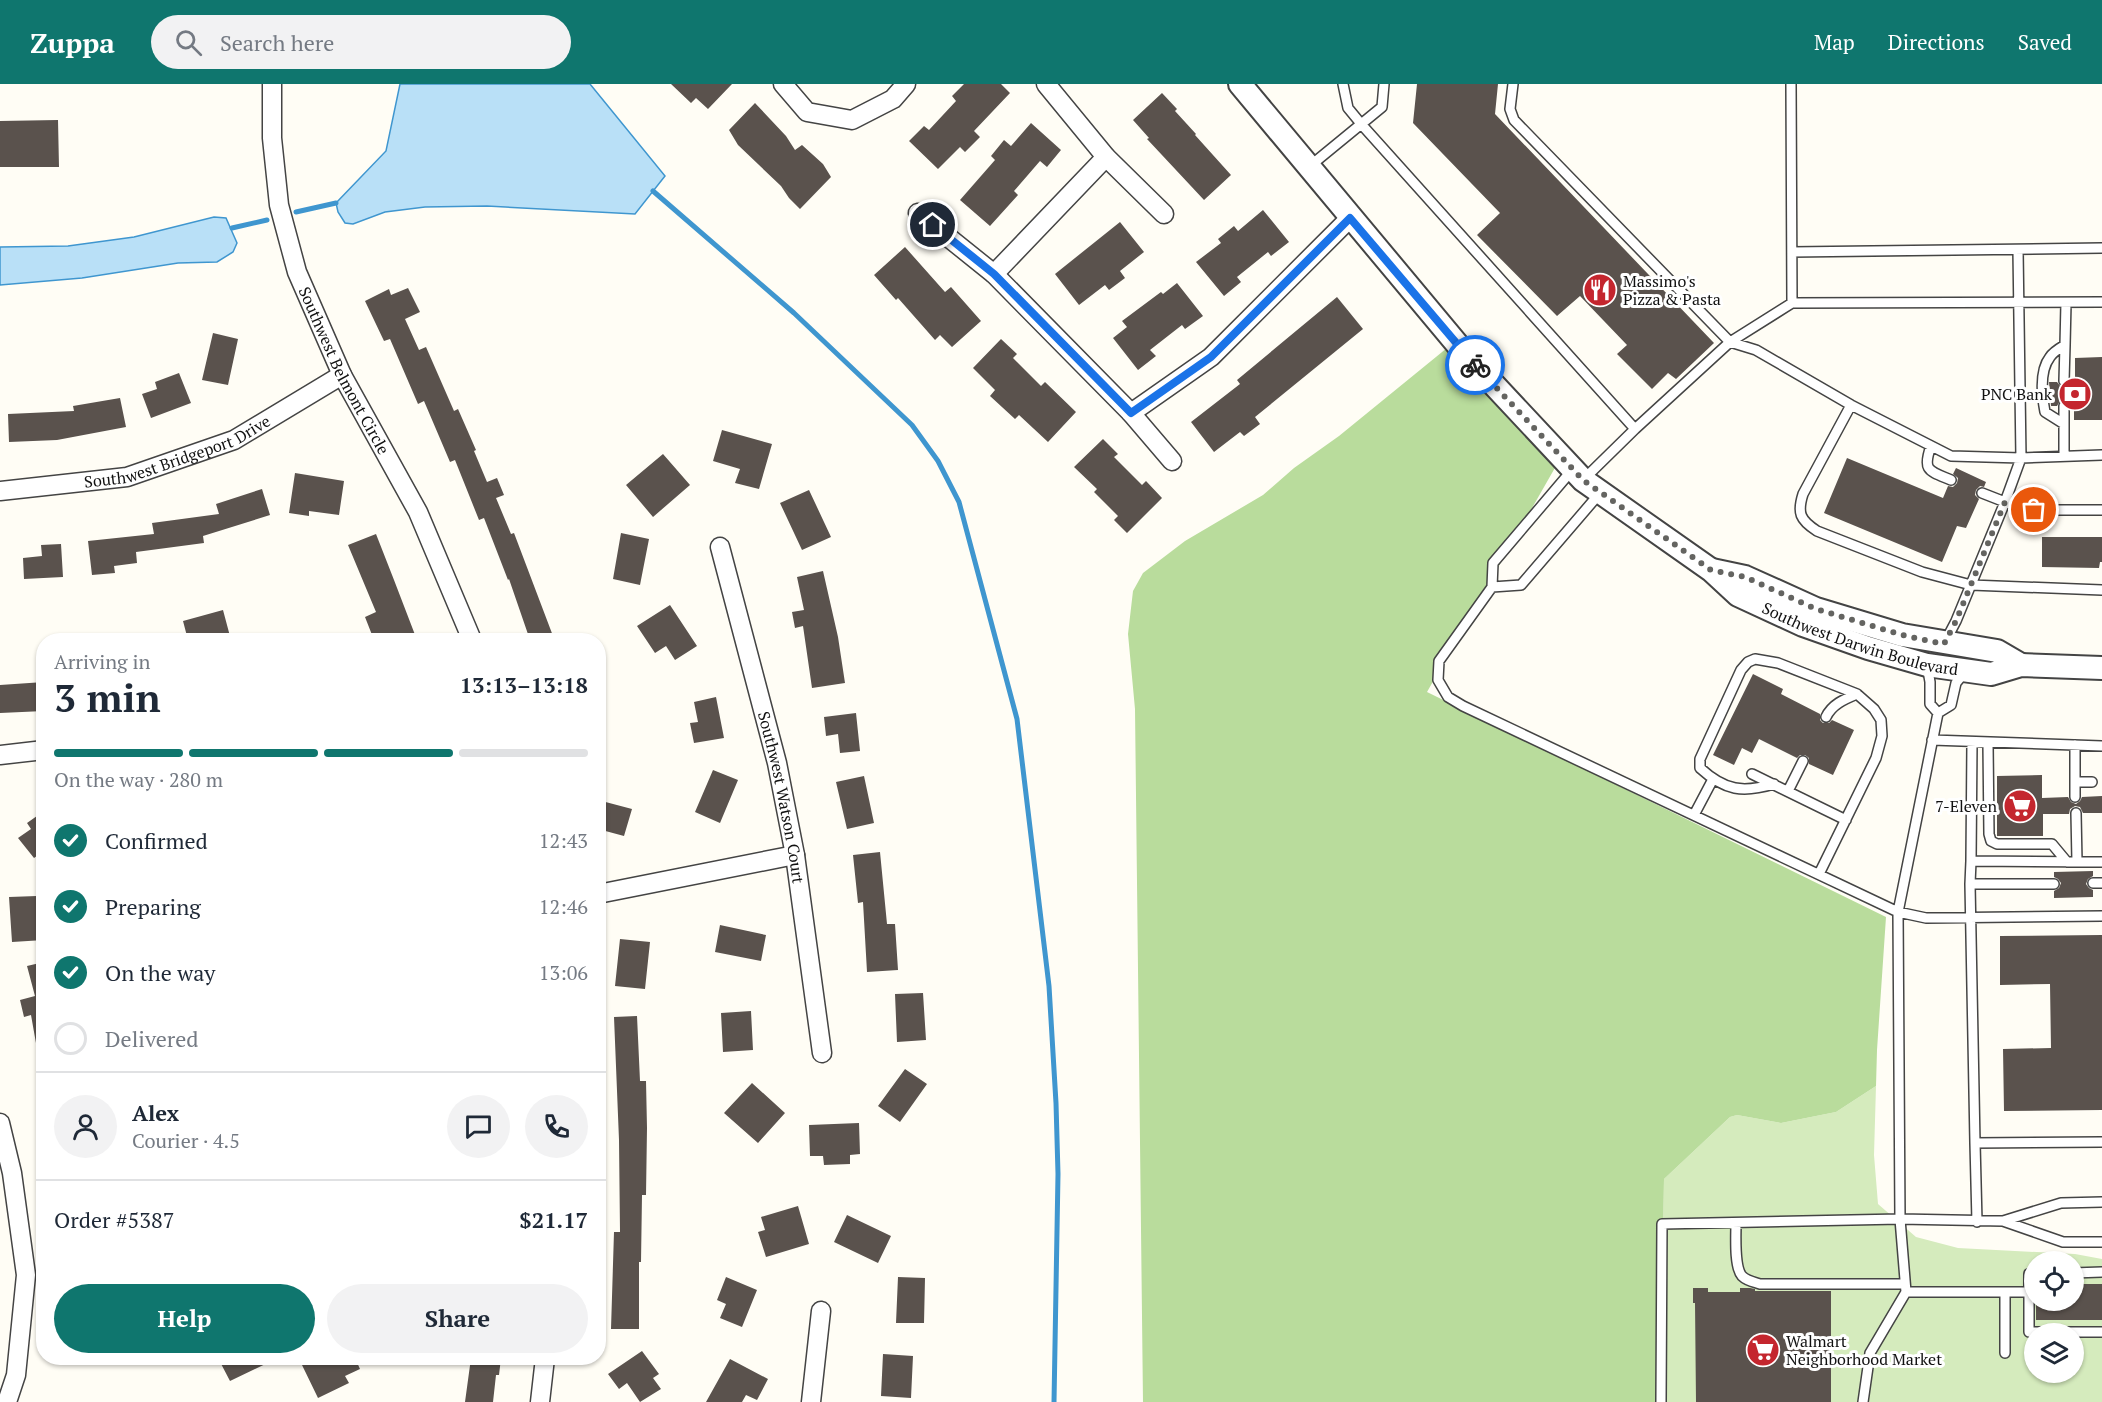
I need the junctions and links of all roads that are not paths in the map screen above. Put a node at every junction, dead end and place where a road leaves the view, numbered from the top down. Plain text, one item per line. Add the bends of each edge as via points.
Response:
1 (272, 84) edge
2 (783, 84) edge
3 (906, 84) edge
4 (1046, 84) edge
5 (1240, 84) edge
6 (1343, 84) edge
7 (1384, 84) edge
8 (1513, 84) edge
9 (1791, 84) edge
10 (1362, 125) junction
11 (1106, 157) junction
12 (1308, 168) junction
13 (918, 213) dead end
14 (1164, 214) dead end
15 (1350, 218) junction
16 (2102, 248) edge
17 (2018, 250) junction
18 (1792, 252) junction
19 (994, 274) junction
20 (2102, 302) edge
21 (1792, 303) junction
22 (2066, 303) junction
23 (2019, 304) junction
24 (1730, 342) junction
25 (2065, 345) junction
26 (342, 375) junction
27 (2064, 381) dead end
28 (1851, 405) junction
29 (2064, 406) dead end
30 (1131, 413) junction
31 (2064, 424) junction
32 (1635, 429) junction
33 (1931, 446) junction
34 (2102, 455) edge
35 (2064, 456) junction
36 (2021, 458) junction
37 (1172, 461) dead end
38 (1586, 480) junction
39 (1951, 480) dead end
40 (0, 491) edge
41 (1982, 493) dead end
42 (2005, 502) junction
43 (2102, 510) edge
44 (720, 547) dead end
45 (1711, 570) junction
46 (1971, 585) junction
47 (1492, 587) junction
48 (2102, 590) edge
49 (469, 633) edge
50 (1944, 644) junction
51 (1927, 665) junction
52 (2021, 665) junction
53 (2102, 668) edge
54 (1966, 670) junction
55 (1857, 694) junction
56 (1938, 713) junction
57 (1826, 717) dead end
58 (1932, 741) junction
59 (1972, 743) junction
60 (1988, 744) junction
61 (2075, 745) junction
62 (2102, 746) edge
63 (36, 751) edge
64 (0, 755) edge
65 (1803, 761) dead end
66 (1752, 774) dead end
67 (1713, 779) junction
68 (2075, 782) junction
69 (2092, 782) dead end
70 (1774, 784) junction
71 (1788, 791) junction
72 (2076, 797) dead end
73 (2076, 813) dead end
74 (1694, 815) junction
75 (1846, 820) junction
76 (795, 855) junction
77 (1971, 861) junction
78 (2067, 862) junction
79 (2077, 862) junction
80 (2102, 862) edge
81 (1819, 874) junction
82 (2054, 884) dead end
83 (1971, 885) junction
84 (606, 892) edge
85 (1898, 912) junction
86 (2102, 916) edge
87 (1971, 917) junction
88 (822, 1053) dead end
89 (0, 1123) edge
90 (2102, 1142) edge
91 (1975, 1143) junction
92 (2102, 1202) edge
93 (1900, 1219) junction
94 (2003, 1221) junction
95 (1736, 1222) junction
96 (1977, 1222) junction
97 (2102, 1242) edge
98 (2102, 1272) edge
99 (2084, 1273) edge
100 (1905, 1288) junction
101 (2005, 1292) junction
102 (2024, 1292) edge
103 (821, 1311) dead end
104 (2030, 1311) edge
105 (2102, 1332) edge
106 (2006, 1353) dead end
107 (544, 1365) edge
108 (7, 1402) edge
109 (540, 1402) edge
110 (811, 1402) edge
111 (1661, 1402) edge
112 (1863, 1402) edge

1 - 26 street, Southwest Belmont Circle via 272,138 279,205 297,272
2 - 3 street via 807,112 852,120 893,99
4 - 11 street
5 - 12 street, Southwest Darwin Boulevard
6 - 10 lane via 1348,108
7 - 10 lane via 1382,107
8 - 24 lane via 1510,109 1514,120
9 - 18 lane
10 - 12 lane
10 - 32 lane
11 - 14 street
11 - 19 street
12 - 15 street, Southwest Darwin Boulevard
13 - 19 street
15 - 30 street via 1211,357
15 - 38 street, Southwest Darwin Boulevard via 1467,356
16 - 17 lane
17 - 18 lane
17 - 23 lane
18 - 21 lane
19 - 30 street
20 - 22 lane
21 - 23 lane
21 - 24 lane
22 - 23 lane
22 - 25 lane
23 - 36 lane
24 - 28 lane via 1756,350
24 - 32 lane
25 - 27 lane
25 - 31 lane via 2050,356 2044,369 2042,398 2045,412
26 - 40 street, Southwest Bridgeport Drive via 234,440 127,477
26 - 49 street, Southwest Belmont Circle via 418,512
28 - 33 lane
28 - 46 lane via 1803,494 1802,519 1817,531 1922,572
29 - 31 lane
30 - 37 street
31 - 35 lane
32 - 38 lane
33 - 36 lane via 1951,456
33 - 39 lane via 1927,467
34 - 35 lane
35 - 36 lane
36 - 42 lane
38 - 45 street, Southwest Darwin Boulevard
38 - 47 lane via 1493,563
38 - 47 lane via 1521,585
41 - 42 lane
42 - 43 lane via 2034,510
42 - 46 lane
44 - 76 street, Southwest Watson Court via 777,763
45 - 50 street, Southwest Darwin Boulevard via 1745,577 1816,609
45 - 51 street, Southwest Darwin Boulevard via 1738,595 1803,625
46 - 48 lane
46 - 50 lane
47 - 74 lane via 1439,662 1438,680 1448,697
50 - 52 street, Southwest Darwin Boulevard via 1997,651
51 - 54 street, Southwest Darwin Boulevard
51 - 56 lane via 1930,704
52 - 53 street, Southwest Darwin Boulevard
52 - 54 street, Southwest Darwin Boulevard via 1992,674
54 - 56 lane via 1956,683 1951,705
55 - 57 lane via 1837,703
55 - 67 lane via 1778,663 1755,659 1748,662 1700,759 1700,768
55 - 75 lane via 1881,720 1882,736 1876,758
56 - 58 lane
58 - 59 lane
58 - 85 lane
59 - 60 lane
59 - 77 lane
60 - 61 lane
60 - 78 lane via 1991,841 2052,844
61 - 62 lane
61 - 68 lane
63 - 64 street
65 - 71 lane
66 - 70 lane
67 - 70 lane via 1740,790
67 - 74 lane
68 - 69 lane
68 - 72 lane
70 - 71 lane
71 - 75 lane
73 - 79 lane
74 - 81 lane
75 - 81 lane
76 - 84 street
76 - 88 street, Southwest Watson Court
77 - 78 lane
77 - 83 lane
78 - 79 lane
79 - 80 lane
81 - 85 lane
82 - 83 lane
83 - 87 lane
85 - 87 lane via 1926,918
85 - 93 lane
86 - 87 lane
87 - 91 lane
89 - 108 street via 12,1173 26,1275 16,1375
90 - 91 lane
91 - 96 lane
92 - 94 lane via 2061,1203
93 - 95 lane
93 - 96 lane
93 - 100 lane
94 - 96 lane
94 - 97 lane via 2063,1242
95 - 100 lane via 1737,1265 1748,1281
95 - 111 lane via 1662,1224
98 - 99 lane
100 - 101 lane
100 - 112 lane via 1870,1353
101 - 102 lane
101 - 106 lane
103 - 110 street
104 - 105 lane via 2029,1332
107 - 109 street

